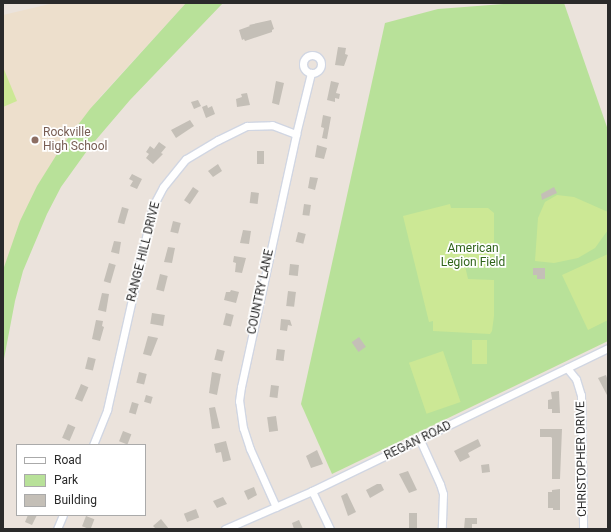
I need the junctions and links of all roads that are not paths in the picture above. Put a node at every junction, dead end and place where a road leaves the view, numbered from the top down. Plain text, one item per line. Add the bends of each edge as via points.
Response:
1 (311, 73) dead end
2 (296, 134) junction
3 (608, 348) edge
4 (567, 368) junction
5 (420, 440) junction
6 (93, 444) edge
7 (312, 491) junction
8 (276, 507) junction
9 (62, 516) edge
10 (56, 529) edge
11 (226, 529) edge
12 (330, 529) edge
13 (442, 529) edge
14 (583, 529) edge

1 - 2 street, COUNTRY LANE
2 - 6 street, RANGE HILL DRIVE via 272,125 247,126 186,159 163,187 153,206 107,410
2 - 8 street, COUNTRY LANE via 239,401 243,428 250,450
3 - 4 street, REGAN ROAD
4 - 5 street, REGAN ROAD
4 - 14 street, CHRISTOPHER DRIVE via 576,379 581,395
5 - 7 street, REGAN ROAD
5 - 13 street via 443,494
7 - 8 street, REGAN ROAD
7 - 12 street
8 - 11 street, REGAN ROAD
9 - 10 street

